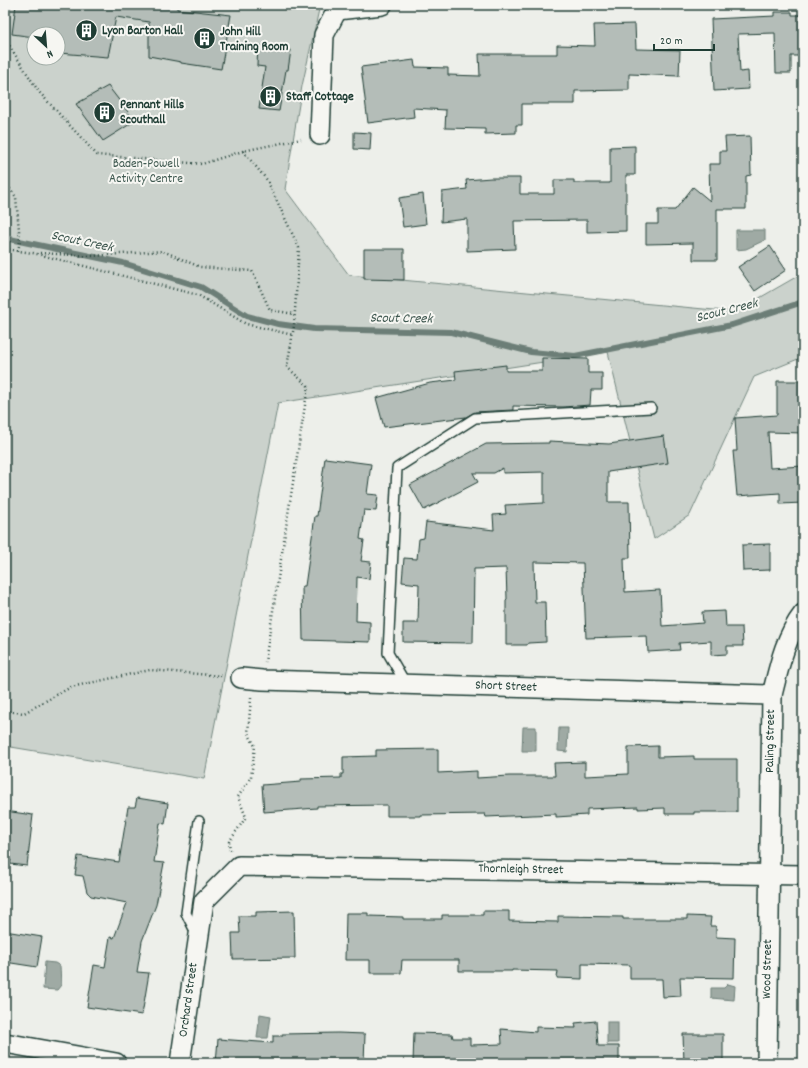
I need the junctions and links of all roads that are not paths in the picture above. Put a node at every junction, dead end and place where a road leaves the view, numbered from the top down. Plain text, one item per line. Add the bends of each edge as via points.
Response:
1 (382, 5) edge
2 (337, 8) edge
3 (320, 135) road end
4 (651, 408) dead end
5 (803, 614) edge
6 (241, 678) road end
7 (406, 684) junction
8 (772, 695) junction
9 (199, 822) dead end
10 (239, 866) joint
11 (770, 874) junction
12 (803, 875) edge
13 (198, 937) junction
14 (5, 1043) edge
15 (116, 1063) edge
16 (180, 1063) edge
17 (767, 1063) edge

1 - 2 street
2 - 3 street via 324,35
4 - 7 lane via 475,418 397,468 388,653
5 - 8 street, Paling Street via 794,625 781,658
6 - 7 street, Short Street
7 - 8 street, Short Street
8 - 11 street, Paling Street
9 - 13 lane via 186,913
10 - 11 street, Thornleigh Street
10 - 13 street, Orchard Street via 204,901
11 - 12 street, Thornleigh Street
11 - 17 street, Wood Street
13 - 16 street, Orchard Street
14 - 15 street

